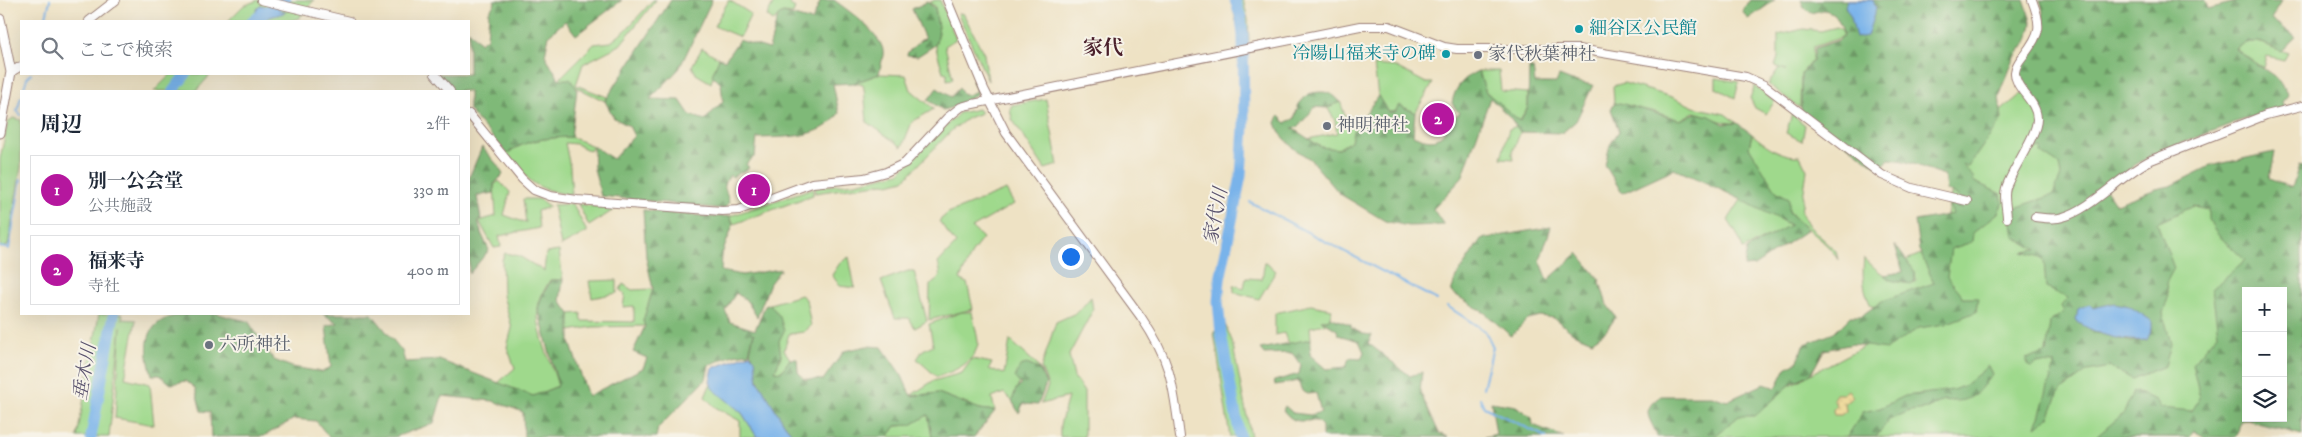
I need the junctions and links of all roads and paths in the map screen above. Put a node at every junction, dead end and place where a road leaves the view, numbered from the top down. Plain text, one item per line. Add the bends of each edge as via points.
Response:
1 (116, 0) edge
2 (261, 0) edge
3 (947, 0) edge
4 (2032, 0) edge
5 (0, 19) edge
6 (90, 20) edge
7 (345, 20) edge
8 (20, 67) edge
9 (11, 72) junction
10 (436, 75) edge
11 (449, 90) edge
12 (989, 100) junction
13 (2302, 106) edge
14 (470, 115) edge
15 (0, 133) edge
16 (1967, 201) dead end
17 (2035, 217) dead end
18 (2008, 218) dead end
19 (1180, 437) edge

1 - 6 street
2 - 7 street
3 - 12 street
4 - 18 street via 2039,28 2015,73 2017,82 2033,104 2037,120 2005,190
5 - 9 main road
8 - 9 street
9 - 15 main road
10 - 11 street
12 - 14 street via 961,107 905,163 886,172 812,184 739,210 722,211 577,200 534,190
12 - 16 street via 1360,26 1384,26 1451,48 1579,49 1746,77 1764,85 1882,175 1912,188
12 - 19 street via 1006,133 1160,347 1172,379
13 - 17 street via 2266,115 2151,160 2063,217

